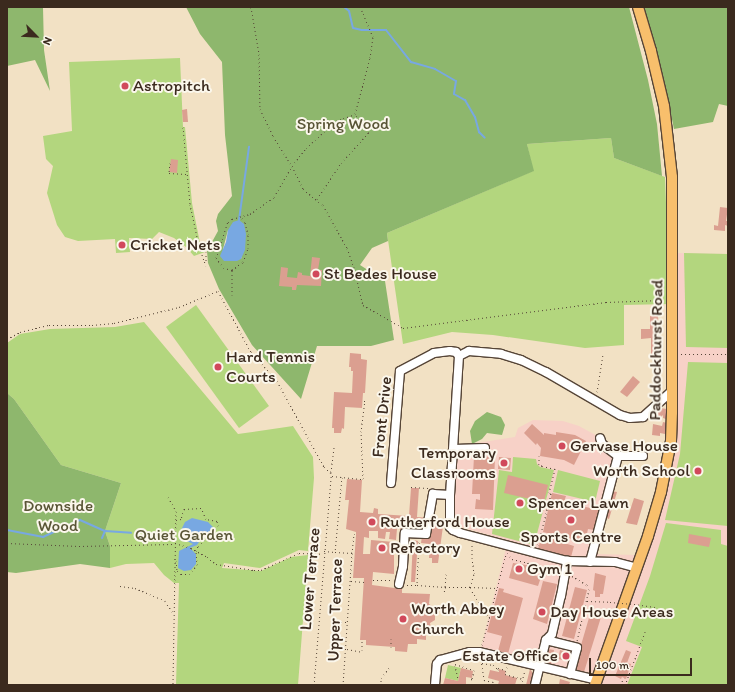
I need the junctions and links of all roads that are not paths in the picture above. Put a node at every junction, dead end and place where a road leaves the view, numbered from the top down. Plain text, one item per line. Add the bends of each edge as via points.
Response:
1 (638, 7) edge
2 (459, 356) junction
3 (673, 390) junction
4 (600, 438) dead end
5 (485, 448) dead end
6 (454, 449) junction
7 (618, 456) junction
8 (643, 456) dead end
9 (391, 483) dead end
10 (450, 494) junction
11 (567, 561) junction
12 (590, 562) junction
13 (637, 568) junction
14 (395, 582) road end
15 (546, 640) junction
16 (540, 667) junction
17 (570, 674) junction
18 (596, 683) edge
19 (435, 685) edge
20 (535, 685) edge

1 - 3 main road, Paddockhurst Road via 651,51 668,133 672,177
2 - 3 lane via 469,351 500,354 521,360 620,415 635,418 643,417
2 - 6 lane
2 - 9 lane, Front Drive via 456,352 450,351 434,353 400,371
3 - 13 main road, Paddockhurst Road via 671,441 661,492
4 - 7 lane via 602,444
5 - 6 lane
6 - 10 lane
7 - 8 lane
7 - 12 lane
10 - 11 lane via 450,527 460,533
10 - 14 lane via 433,494 426,534 419,537 405,533 403,566
11 - 12 lane
11 - 15 lane via 563,572 562,596 552,634
12 - 13 lane via 615,562
13 - 18 main road, Paddockhurst Road
15 - 16 lane
15 - 17 lane via 577,648
16 - 17 lane
16 - 19 lane via 480,652 457,655 440,660 437,664
16 - 20 lane
17 - 18 lane

